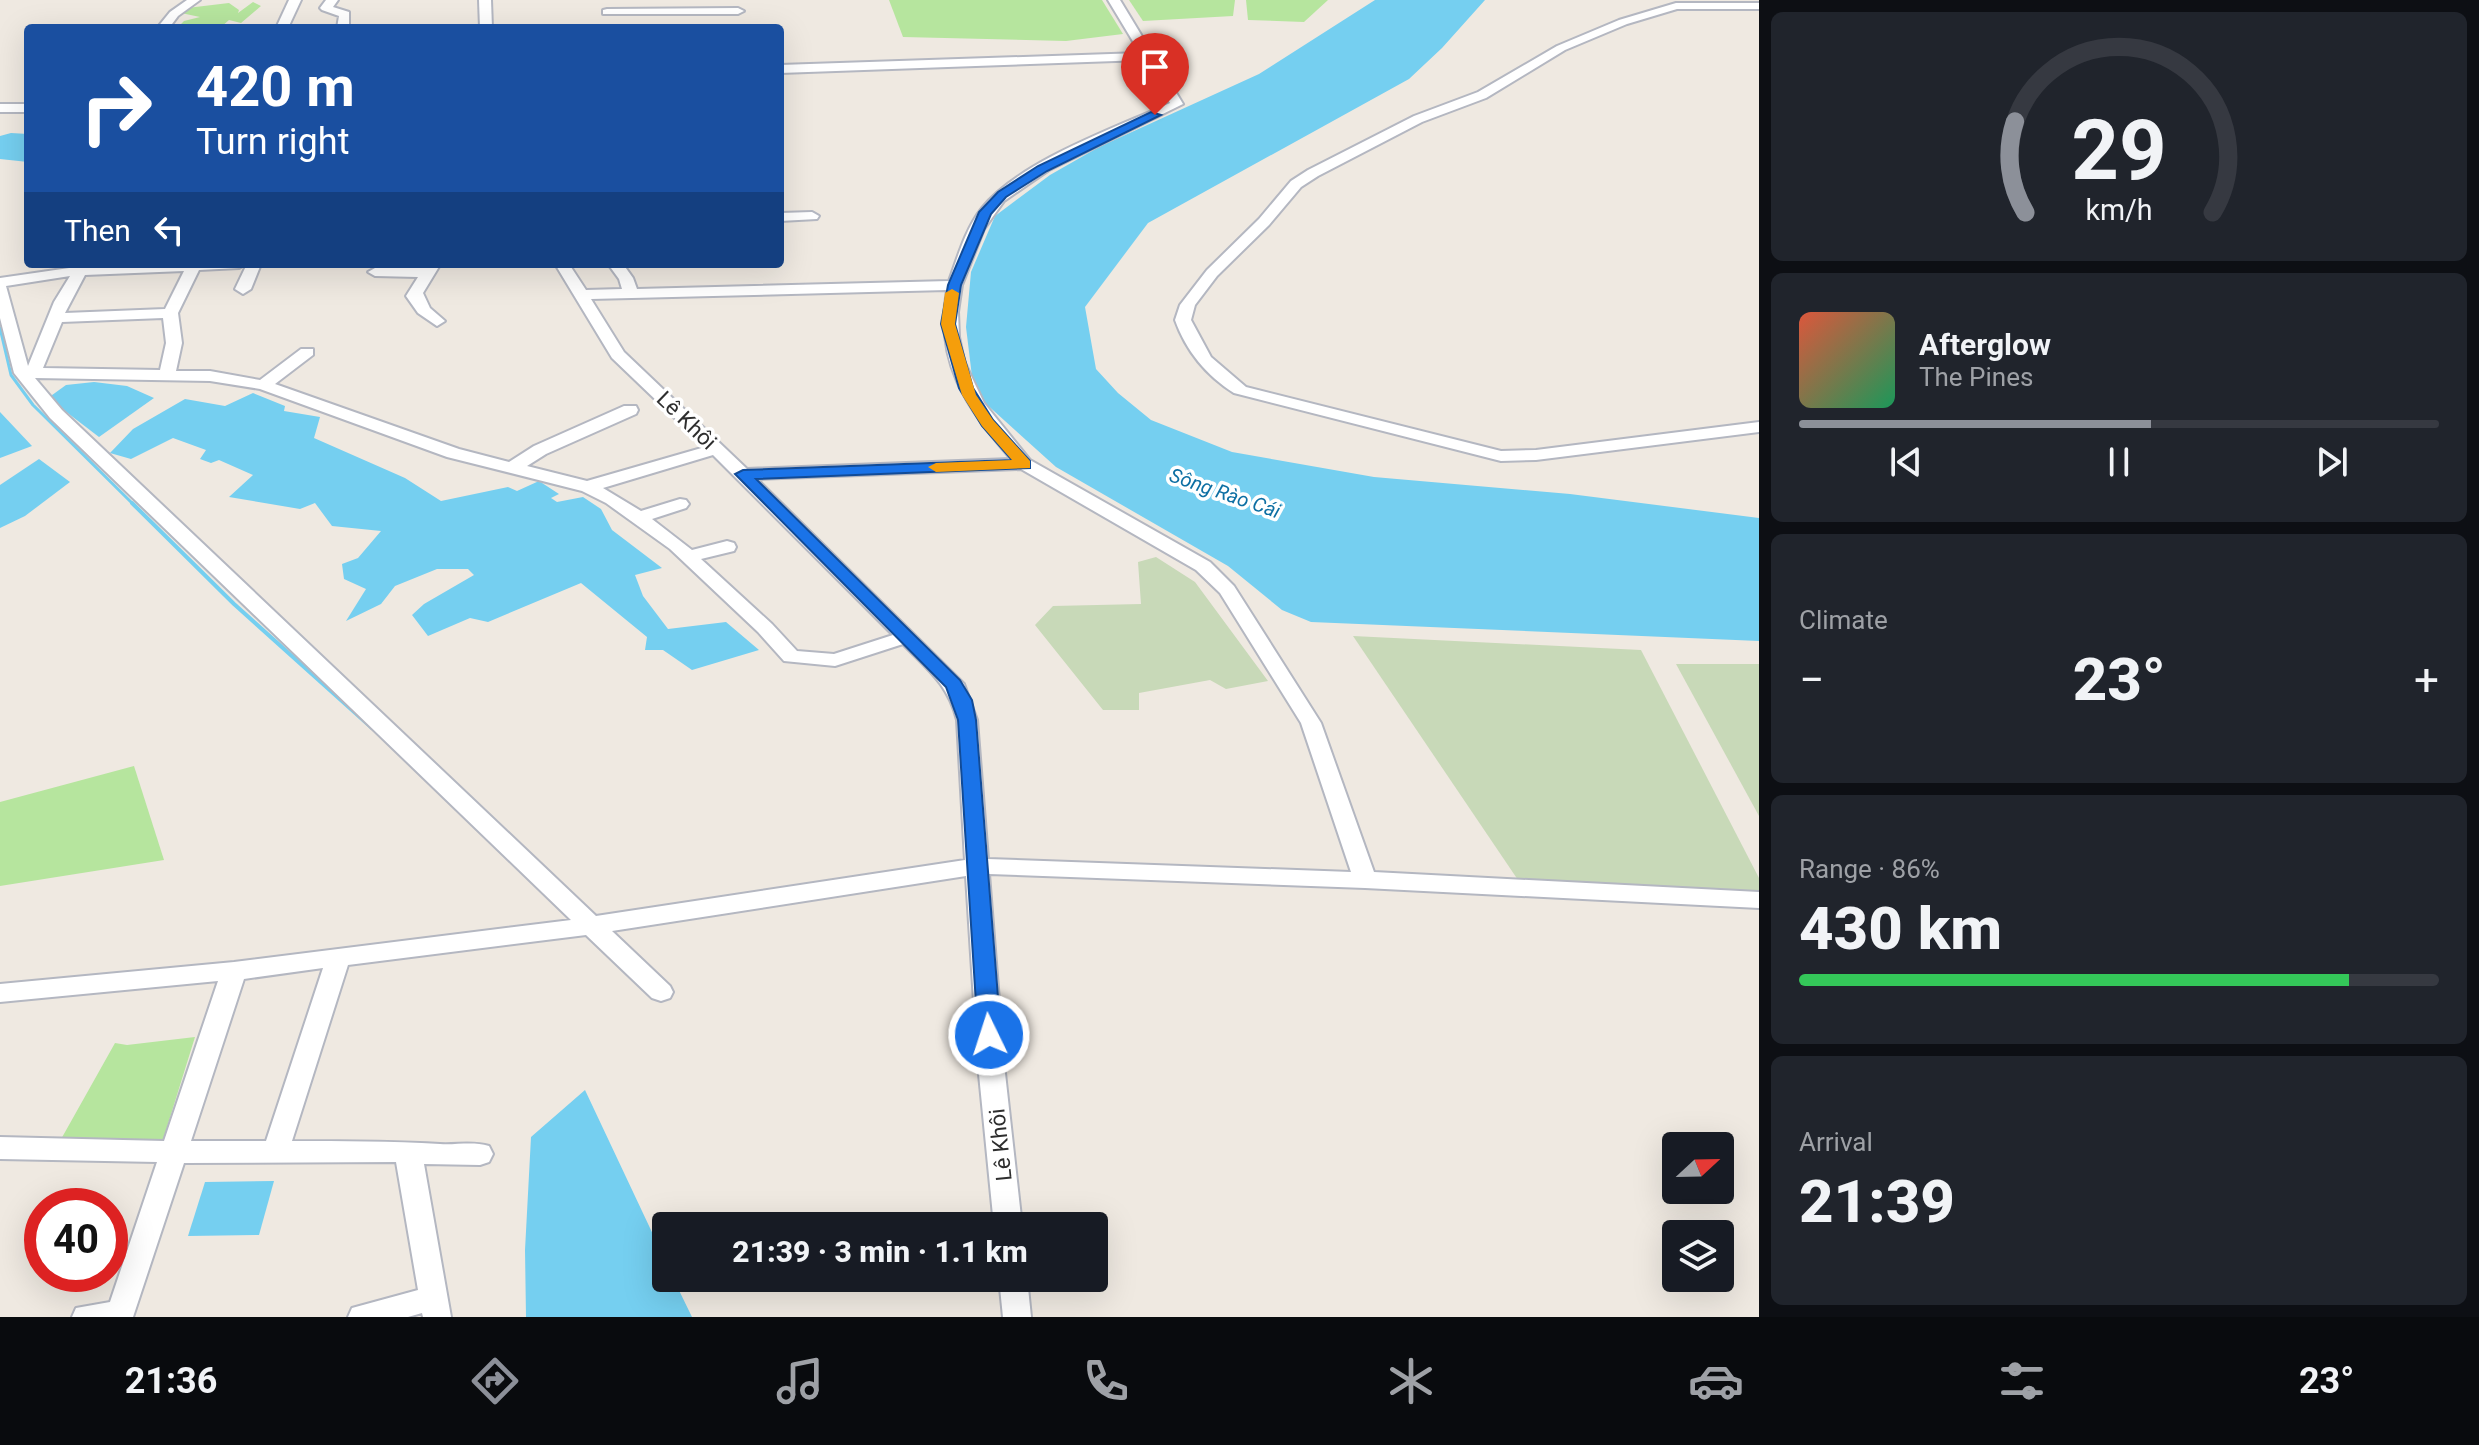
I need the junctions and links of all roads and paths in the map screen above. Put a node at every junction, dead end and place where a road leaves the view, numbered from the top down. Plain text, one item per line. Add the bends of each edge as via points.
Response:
1 (194, 0) edge
2 (295, 0) edge
3 (332, 0) edge
4 (485, 0) edge
5 (602, 0) edge
6 (1114, 0) edge
7 (738, 5) edge
8 (1759, 6) edge
9 (607, 12) junction
10 (166, 24) edge
11 (284, 24) edge
12 (344, 24) edge
13 (486, 24) edge
14 (613, 24) edge
15 (1147, 56) junction
16 (784, 69) edge
17 (0, 108) edge
18 (24, 108) edge
19 (812, 216) dead end
20 (784, 217) edge
21 (82, 268) edge
22 (184, 268) edge
23 (252, 268) edge
24 (430, 268) edge
25 (564, 268) edge
26 (618, 268) edge
27 (375, 272) dead end
28 (0, 282) edge
29 (955, 285) junction
30 (0, 288) edge
31 (243, 289) dead end
32 (631, 294) junction
33 (581, 295) junction
34 (170, 313) junction
35 (56, 318) junction
36 (437, 321) dead end
37 (307, 352) dead end
38 (28, 374) junction
39 (167, 375) junction
40 (263, 385) junction
41 (630, 410) dead end
42 (1759, 427) edge
43 (716, 449) junction
44 (1024, 464) junction
45 (512, 468) junction
46 (743, 474) junction
47 (588, 487) junction
48 (680, 504) dead end
49 (638, 518) junction
50 (727, 547) dead end
51 (689, 556) junction
52 (906, 637) junction
53 (978, 866) junction
54 (1365, 880) junction
55 (1759, 900) edge
56 (588, 926) junction
57 (337, 960) junction
58 (234, 971) junction
59 (661, 992) dead end
60 (0, 993) edge
61 (0, 1148) edge
62 (408, 1151) junction
63 (174, 1152) junction
64 (275, 1152) junction
65 (480, 1154) dead end
66 (1007, 1212) edge
67 (1014, 1292) edge
68 (435, 1308) edge
69 (119, 1315) edge
70 (86, 1317) edge
71 (362, 1317) edge
72 (1017, 1317) edge

1 - 10 street
2 - 11 street
3 - 12 street via 326,8 345,14
4 - 13 street
5 - 9 street
6 - 15 street
7 - 9 street
8 - 42 street via 1676,6 1623,22 1313,173 1296,184 1212,273 1183,320 1196,349 1240,390 1501,456
9 - 14 street
15 - 16 street
15 - 29 street via 1177,104 1043,168 1002,195 985,212
17 - 18 street
19 - 20 street
21 - 28 street
21 - 35 street
22 - 34 street
23 - 31 street
24 - 27 street
24 - 36 street via 416,296
25 - 33 street, Lê Khôi
26 - 32 street
29 - 32 street
29 - 44 street via 948,324 966,388 987,423
30 - 38 street
32 - 33 street
33 - 43 street, Lê Khôi via 618,355
34 - 35 street
34 - 39 street via 174,343
35 - 38 street
37 - 40 street
38 - 39 street
38 - 56 street via 73,433
39 - 40 street
40 - 45 street via 434,447
41 - 45 street
43 - 46 street, Lê Khôi
43 - 47 street
44 - 46 street
44 - 54 street via 1192,560 1223,584 1311,723
45 - 47 street
46 - 52 street, Lê Khôi
47 - 49 street
48 - 49 street
49 - 51 street
50 - 51 street
51 - 52 street via 791,657 835,660
52 - 53 street, Lê Khôi via 954,684 962,700
53 - 54 street
53 - 56 street
53 - 66 street, Lê Khôi
54 - 55 street
56 - 57 street
56 - 59 street
57 - 58 street
57 - 64 street
58 - 60 street
58 - 63 street
61 - 63 street
62 - 64 street
62 - 65 street
62 - 68 street
63 - 64 street
63 - 69 street
67 - 72 street
68 - 71 street
69 - 70 street

